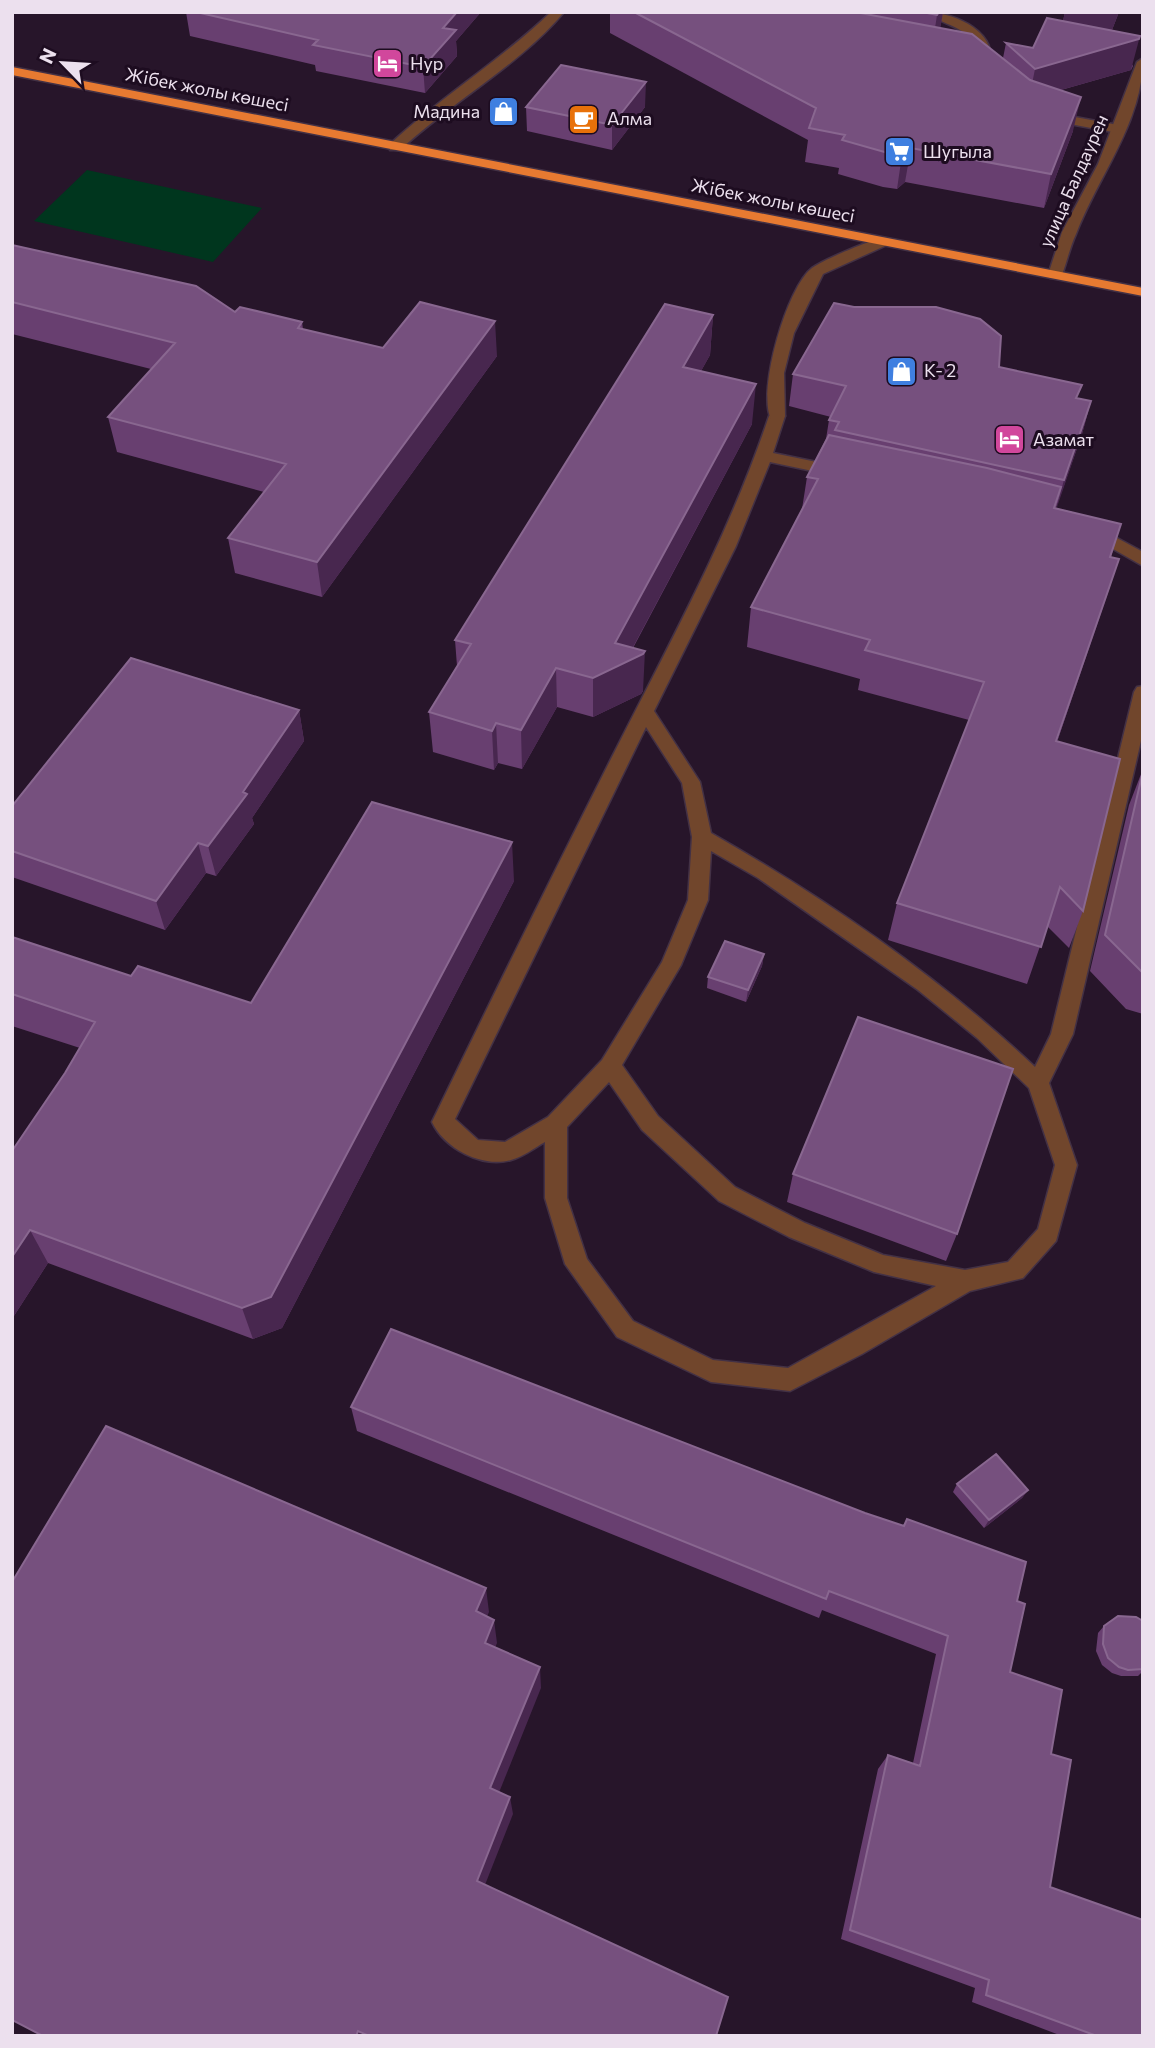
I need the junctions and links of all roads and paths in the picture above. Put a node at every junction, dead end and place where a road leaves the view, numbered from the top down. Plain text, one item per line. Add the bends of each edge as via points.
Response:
1 (558, 12) edge
2 (931, 12) edge
3 (1143, 62) edge
4 (982, 69) edge
5 (12, 71) edge
6 (1138, 94) edge
7 (1031, 109) edge
8 (1118, 129) junction
9 (395, 147) junction
10 (882, 242) junction
11 (1055, 275) junction
12 (1143, 292) edge
13 (765, 456) junction
14 (858, 476) edge
15 (1071, 524) edge
16 (1143, 560) edge
17 (1143, 692) edge
18 (645, 711) junction
19 (702, 837) junction
20 (610, 1066) junction
21 (1038, 1083) junction
22 (556, 1124) junction
23 (965, 1281) junction

1 - 9 street via 531,40 421,121
2 - 4 street via 979,37 985,57
3 - 6 street, улица Балдаурен
5 - 9 highway, Жібек жолы көшесі
6 - 8 street, улица Балдаурен
7 - 8 street
8 - 11 street, улица Балдаурен via 1069,232
9 - 10 highway, Жібек жолы көшесі
10 - 11 highway, Жібек жолы көшесі
10 - 13 street via 817,271 805,292 786,333 776,373 777,416
11 - 12 highway, Жібек жолы көшесі
13 - 14 street
13 - 18 street via 760,475
15 - 16 street via 1097,531
17 - 21 street via 1062,1034
18 - 19 street via 691,782
18 - 22 street via 443,1122 473,1149 508,1152
19 - 20 street via 698,900 671,965
19 - 21 street via 765,873 925,984 984,1031
20 - 22 street
20 - 23 street via 650,1123 727,1194 797,1230 882,1265
21 - 23 street via 1066,1165 1048,1234 1015,1271
22 - 23 street via 556,1198 577,1264 625,1329 711,1371 790,1380

